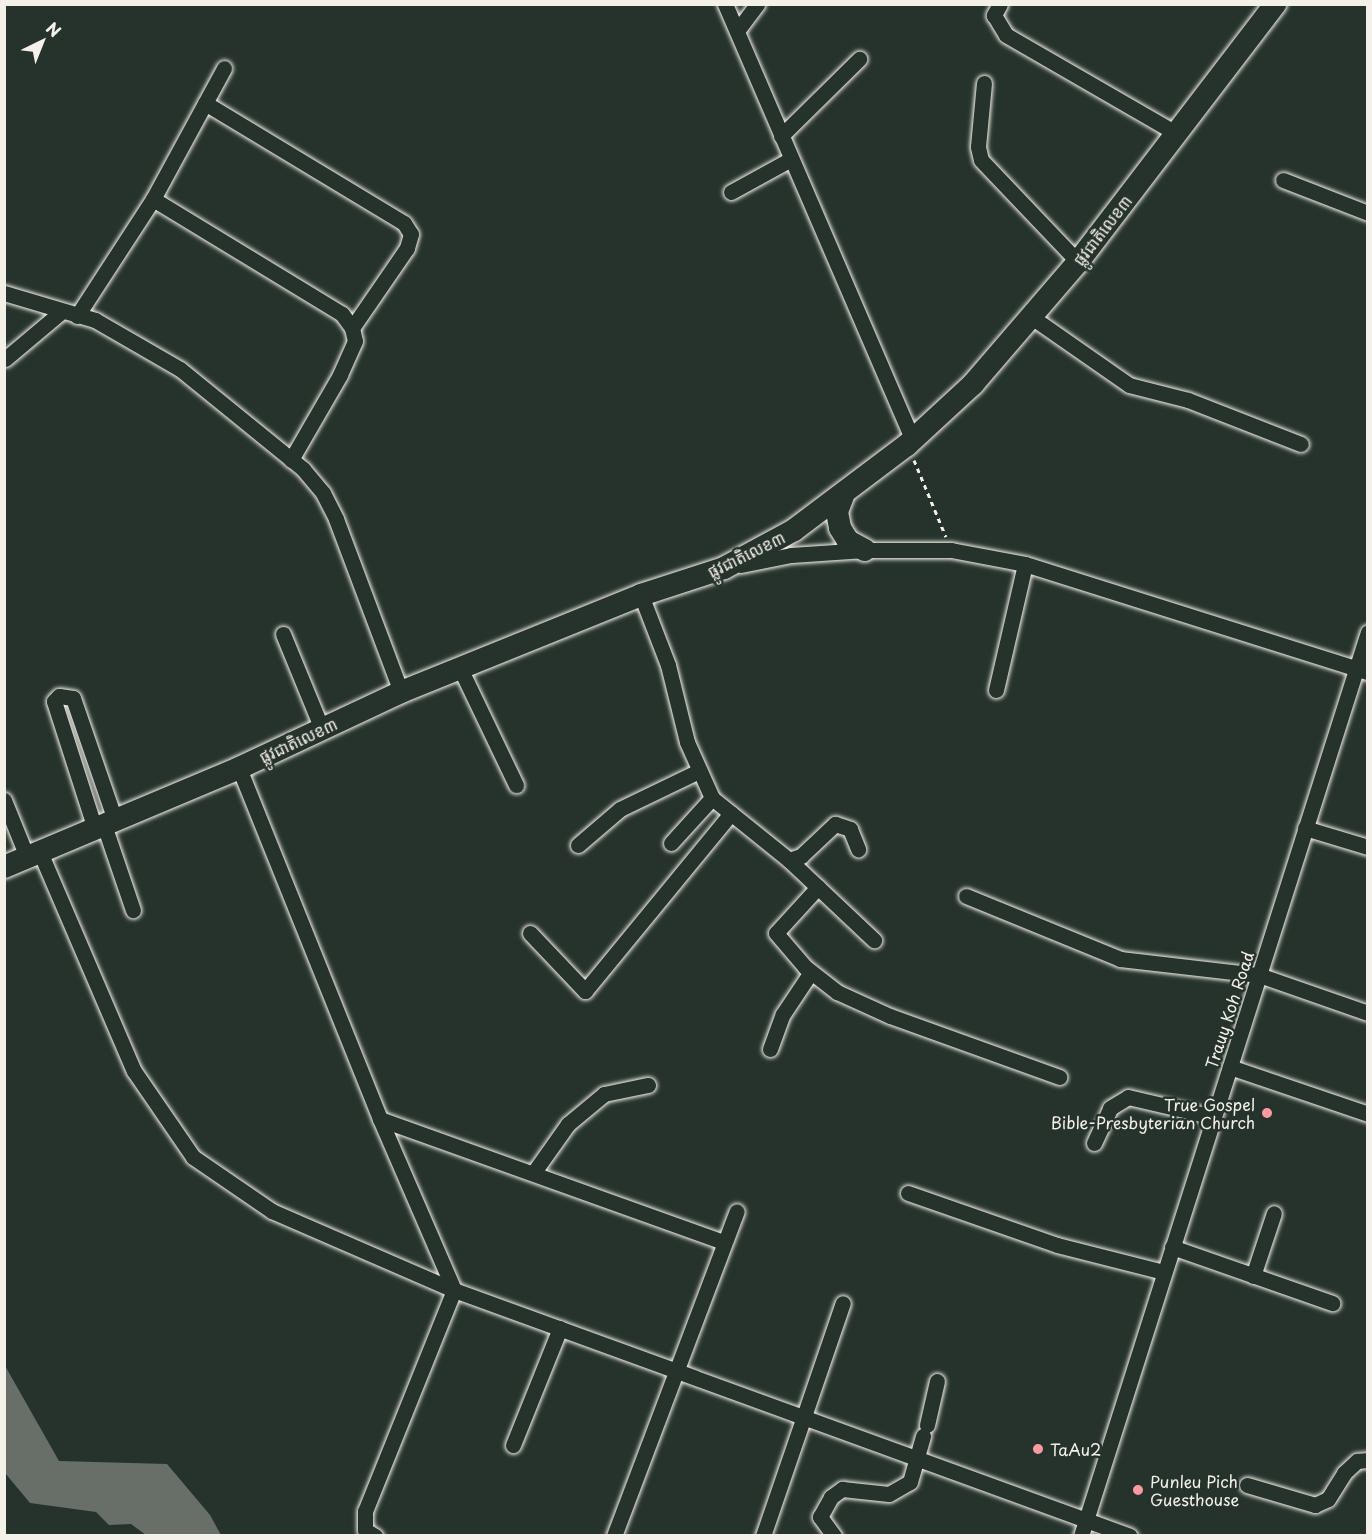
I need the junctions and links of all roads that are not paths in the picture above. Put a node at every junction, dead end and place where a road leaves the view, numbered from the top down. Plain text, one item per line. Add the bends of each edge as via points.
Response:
1 (725, 4) edge
2 (757, 4) edge
3 (1000, 4) edge
4 (1275, 4) edge
5 (737, 31) junction
6 (859, 59) dead end
7 (224, 68) dead end
8 (984, 83) dead end
9 (205, 103) junction
10 (1176, 133) junction
11 (781, 136) junction
12 (791, 159) junction
13 (1282, 180) dead end
14 (731, 192) dead end
15 (153, 199) junction
16 (1368, 213) edge
17 (1078, 262) junction
18 (4, 293) edge
19 (61, 312) junction
20 (77, 316) junction
21 (1033, 318) junction
22 (352, 328) junction
23 (5, 359) edge
24 (910, 442) junction
25 (1301, 444) dead end
26 (291, 460) junction
27 (843, 496) junction
28 (865, 550) junction
29 (1025, 564) junction
30 (724, 568) junction
31 (641, 595) junction
32 (1368, 632) edge
33 (282, 634) dead end
34 (460, 668) junction
35 (1362, 670) edge
36 (996, 690) dead end
37 (401, 692) junction
38 (322, 729) junction
39 (239, 768) junction
40 (699, 771) junction
41 (516, 785) dead end
42 (712, 798) junction
43 (4, 800) edge
44 (731, 813) junction
45 (104, 825) junction
46 (1305, 828) junction
47 (671, 843) dead end
48 (578, 845) dead end
49 (1368, 847) edge
50 (858, 849) dead end
51 (34, 854) junction
52 (789, 860) junction
53 (4, 867) edge
54 (818, 886) junction
55 (966, 896) dead end
56 (133, 910) dead end
57 (531, 933) dead end
58 (874, 940) dead end
59 (811, 972) junction
60 (1259, 975) junction
61 (1368, 1013) edge
62 (770, 1049) dead end
63 (1230, 1067) junction
64 (1059, 1077) dead end
65 (648, 1085) dead end
66 (1368, 1114) edge
67 (1214, 1117) junction
68 (380, 1119) junction
69 (1094, 1143) dead end
70 (534, 1172) junction
71 (908, 1193) dead end
72 (737, 1211) dead end
73 (1274, 1213) dead end
74 (723, 1242) junction
75 (1172, 1248) junction
76 (1164, 1272) junction
77 (1253, 1276) junction
78 (454, 1290) junction
79 (843, 1303) dead end
80 (1332, 1303) dead end
81 (560, 1328) junction
82 (675, 1369) junction
83 (937, 1381) dead end
84 (803, 1415) junction
85 (513, 1445) dead end
86 (918, 1458) junction
87 (1368, 1460) edge
88 (1247, 1485) dead end
89 (1083, 1528) edge
90 (375, 1536) edge
91 (614, 1536) edge
92 (763, 1536) edge
93 (834, 1536) edge
94 (1130, 1536) edge

1 - 5 street
2 - 5 street
3 - 10 street via 994,15 1006,35
4 - 10 highway, ផ្លូវជាតិលេខ៣
5 - 11 street
6 - 11 street
7 - 9 street
8 - 17 street via 978,147 981,160
9 - 15 street
9 - 22 street via 404,223 411,234 407,248
10 - 17 highway, ផ្លូវជាតិលេខ៣
11 - 12 street
12 - 14 street
12 - 24 street
13 - 16 street
15 - 20 street
15 - 22 street via 342,315
17 - 21 highway, ផ្លូវជាតិលេខ៣
18 - 19 street
19 - 20 street
19 - 23 street
20 - 26 street via 106,326 180,369
21 - 24 highway, ផ្លូវជាតិលេខ៣ via 973,384
21 - 25 street via 1129,385 1188,400
22 - 26 street via 355,341 340,375
24 - 27 highway, ផ្លូវជាតិលេខ៣
26 - 37 street via 323,493 336,519
27 - 28 highway via 837,512 840,528 848,541
27 - 30 highway, ផ្លូវជាតិលេខ៣ via 794,530
28 - 29 street via 951,550
28 - 30 street via 791,555
29 - 35 street
29 - 36 street
30 - 31 highway, ផ្លូវជាតិលេខ៣
31 - 34 highway, ផ្លូវជាតិលេខ៣
31 - 40 street via 668,665 687,742
32 - 35 street, Trauy Koh Road
33 - 38 street
34 - 37 highway, ផ្លូវជាតិលេខ៣
34 - 41 street
35 - 46 street, Trauy Koh Road
37 - 38 highway, ផ្លូវជាតិលេខ៣
38 - 39 highway, ផ្លូវជាតិលេខ៣
39 - 45 highway, ផ្លូវជាតិលេខ៣
39 - 68 street
40 - 42 street
40 - 48 street via 620,809
42 - 44 street
42 - 47 street
43 - 51 street
44 - 52 street
44 - 57 street via 585,991
45 - 45 street via 54,701 59,696 73,698
45 - 51 highway, ផ្លូវជាតិលេខ៣
45 - 56 street
46 - 49 street
46 - 60 street, Trauy Koh Road
50 - 52 street via 850,829 836,824 801,856
51 - 53 highway, ផ្លូវជាតិលេខ៣
51 - 78 street via 134,1071 193,1157 272,1211
52 - 54 street
54 - 58 street
54 - 59 street via 776,933
55 - 60 street via 1120,959
59 - 62 street via 783,1014
59 - 64 street via 837,993 891,1016
60 - 61 street
60 - 63 street, Trauy Koh Road
63 - 66 street
63 - 67 street, Trauy Koh Road
65 - 70 street via 604,1094 568,1124
67 - 69 street via 1128,1097 1110,1108
67 - 75 street, Trauy Koh Road
68 - 70 street
68 - 78 street
70 - 74 street via 573,1190
71 - 76 street via 1057,1245
72 - 74 street
73 - 77 street
74 - 82 street
75 - 76 street, Trauy Koh Road
75 - 77 street
76 - 89 street, Trauy Koh Road
77 - 80 street
78 - 81 street
78 - 90 street via 365,1511 365,1530
79 - 84 street
81 - 82 street
81 - 85 street
82 - 84 street
82 - 91 street
83 - 86 street
84 - 86 street
84 - 92 street
86 - 89 street
86 - 93 street via 910,1482 889,1494 842,1489 831,1497 820,1517
87 - 88 street via 1357,1461 1328,1499 1315,1505
89 - 94 street

